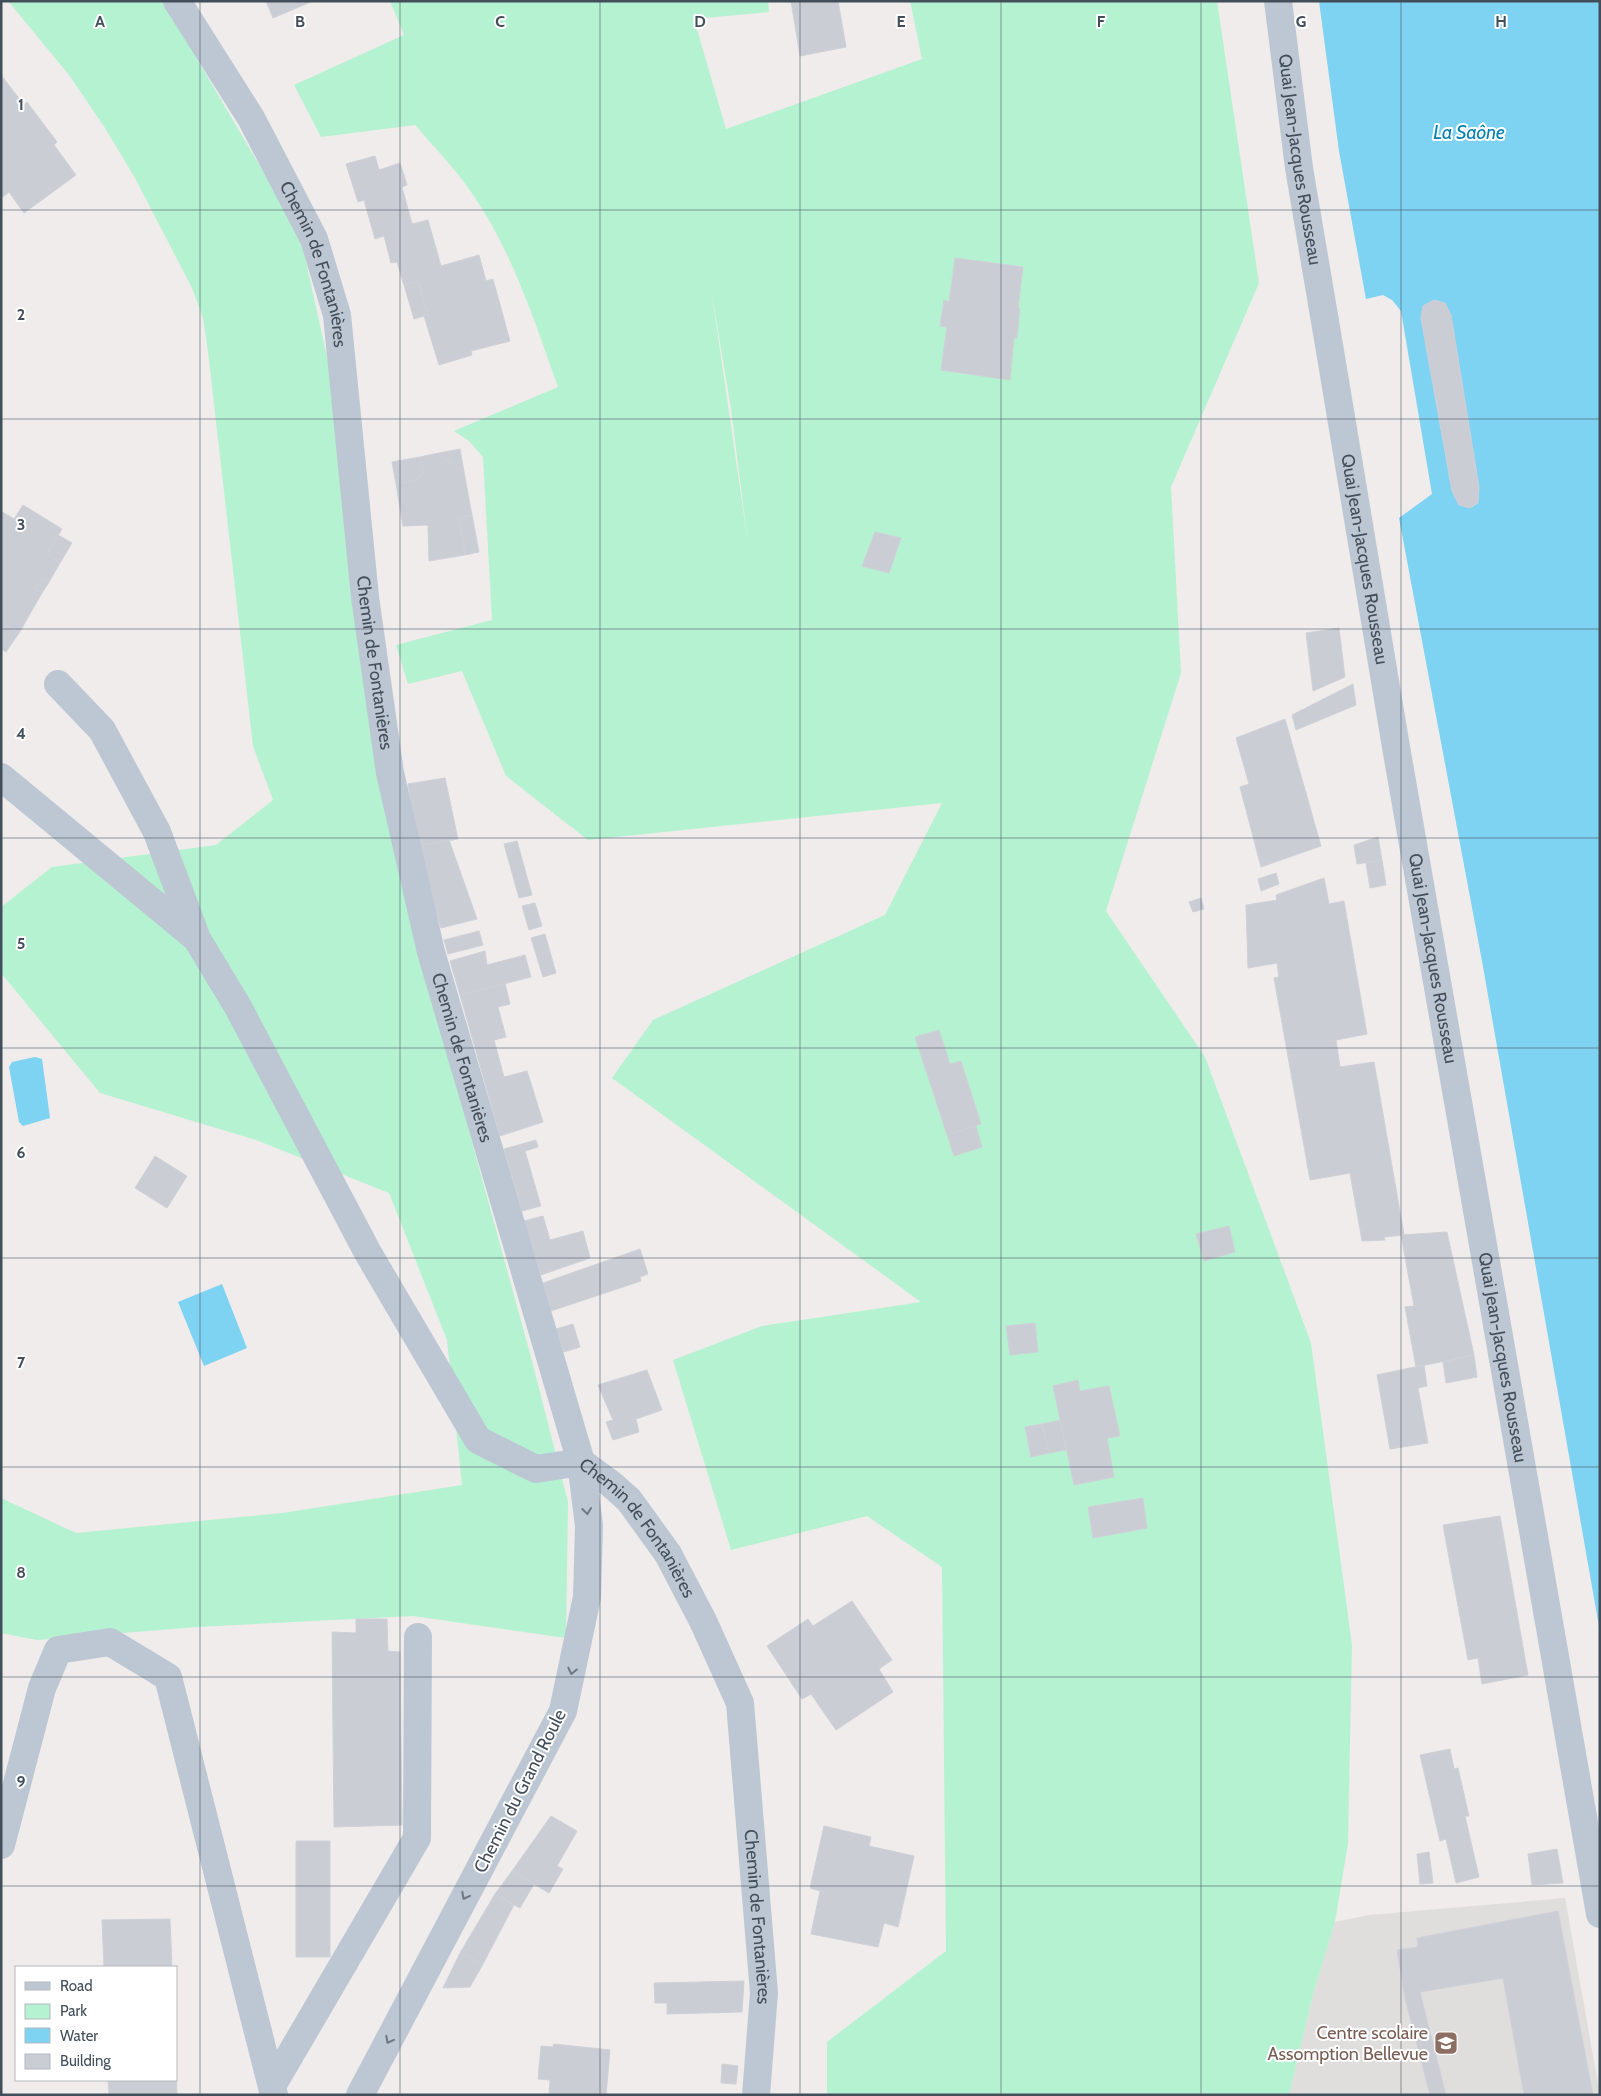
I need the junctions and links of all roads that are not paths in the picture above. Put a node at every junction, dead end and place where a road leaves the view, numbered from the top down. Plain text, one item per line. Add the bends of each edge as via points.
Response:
1 (177, 1) edge
2 (1278, 1) edge
3 (58, 684) dead end
4 (1, 777) edge
5 (197, 939) junction
6 (581, 1462) junction
7 (418, 1637) dead end
8 (1, 1845) edge
9 (1600, 1914) edge
10 (273, 2090) edge
11 (360, 2095) edge
12 (756, 2095) edge

1 - 6 street, Chemin de Fontanières via 251,118 314,239 337,315 365,597 390,773 431,952
2 - 9 street, Quai Jean-Jacques Rousseau via 1315,266
3 - 5 street via 102,730 157,832
4 - 5 street
5 - 6 street via 238,1007 368,1254 478,1440 536,1469
6 -> 11 street, Chemin du Grand Roule via 589,1526 587,1597 563,1711
6 - 12 street, Chemin de Fontanières via 629,1500 668,1554 704,1621 740,1703 764,1993
7 - 10 street via 417,1838
8 - 10 street via 42,1688 58,1650 110,1642 168,1677

